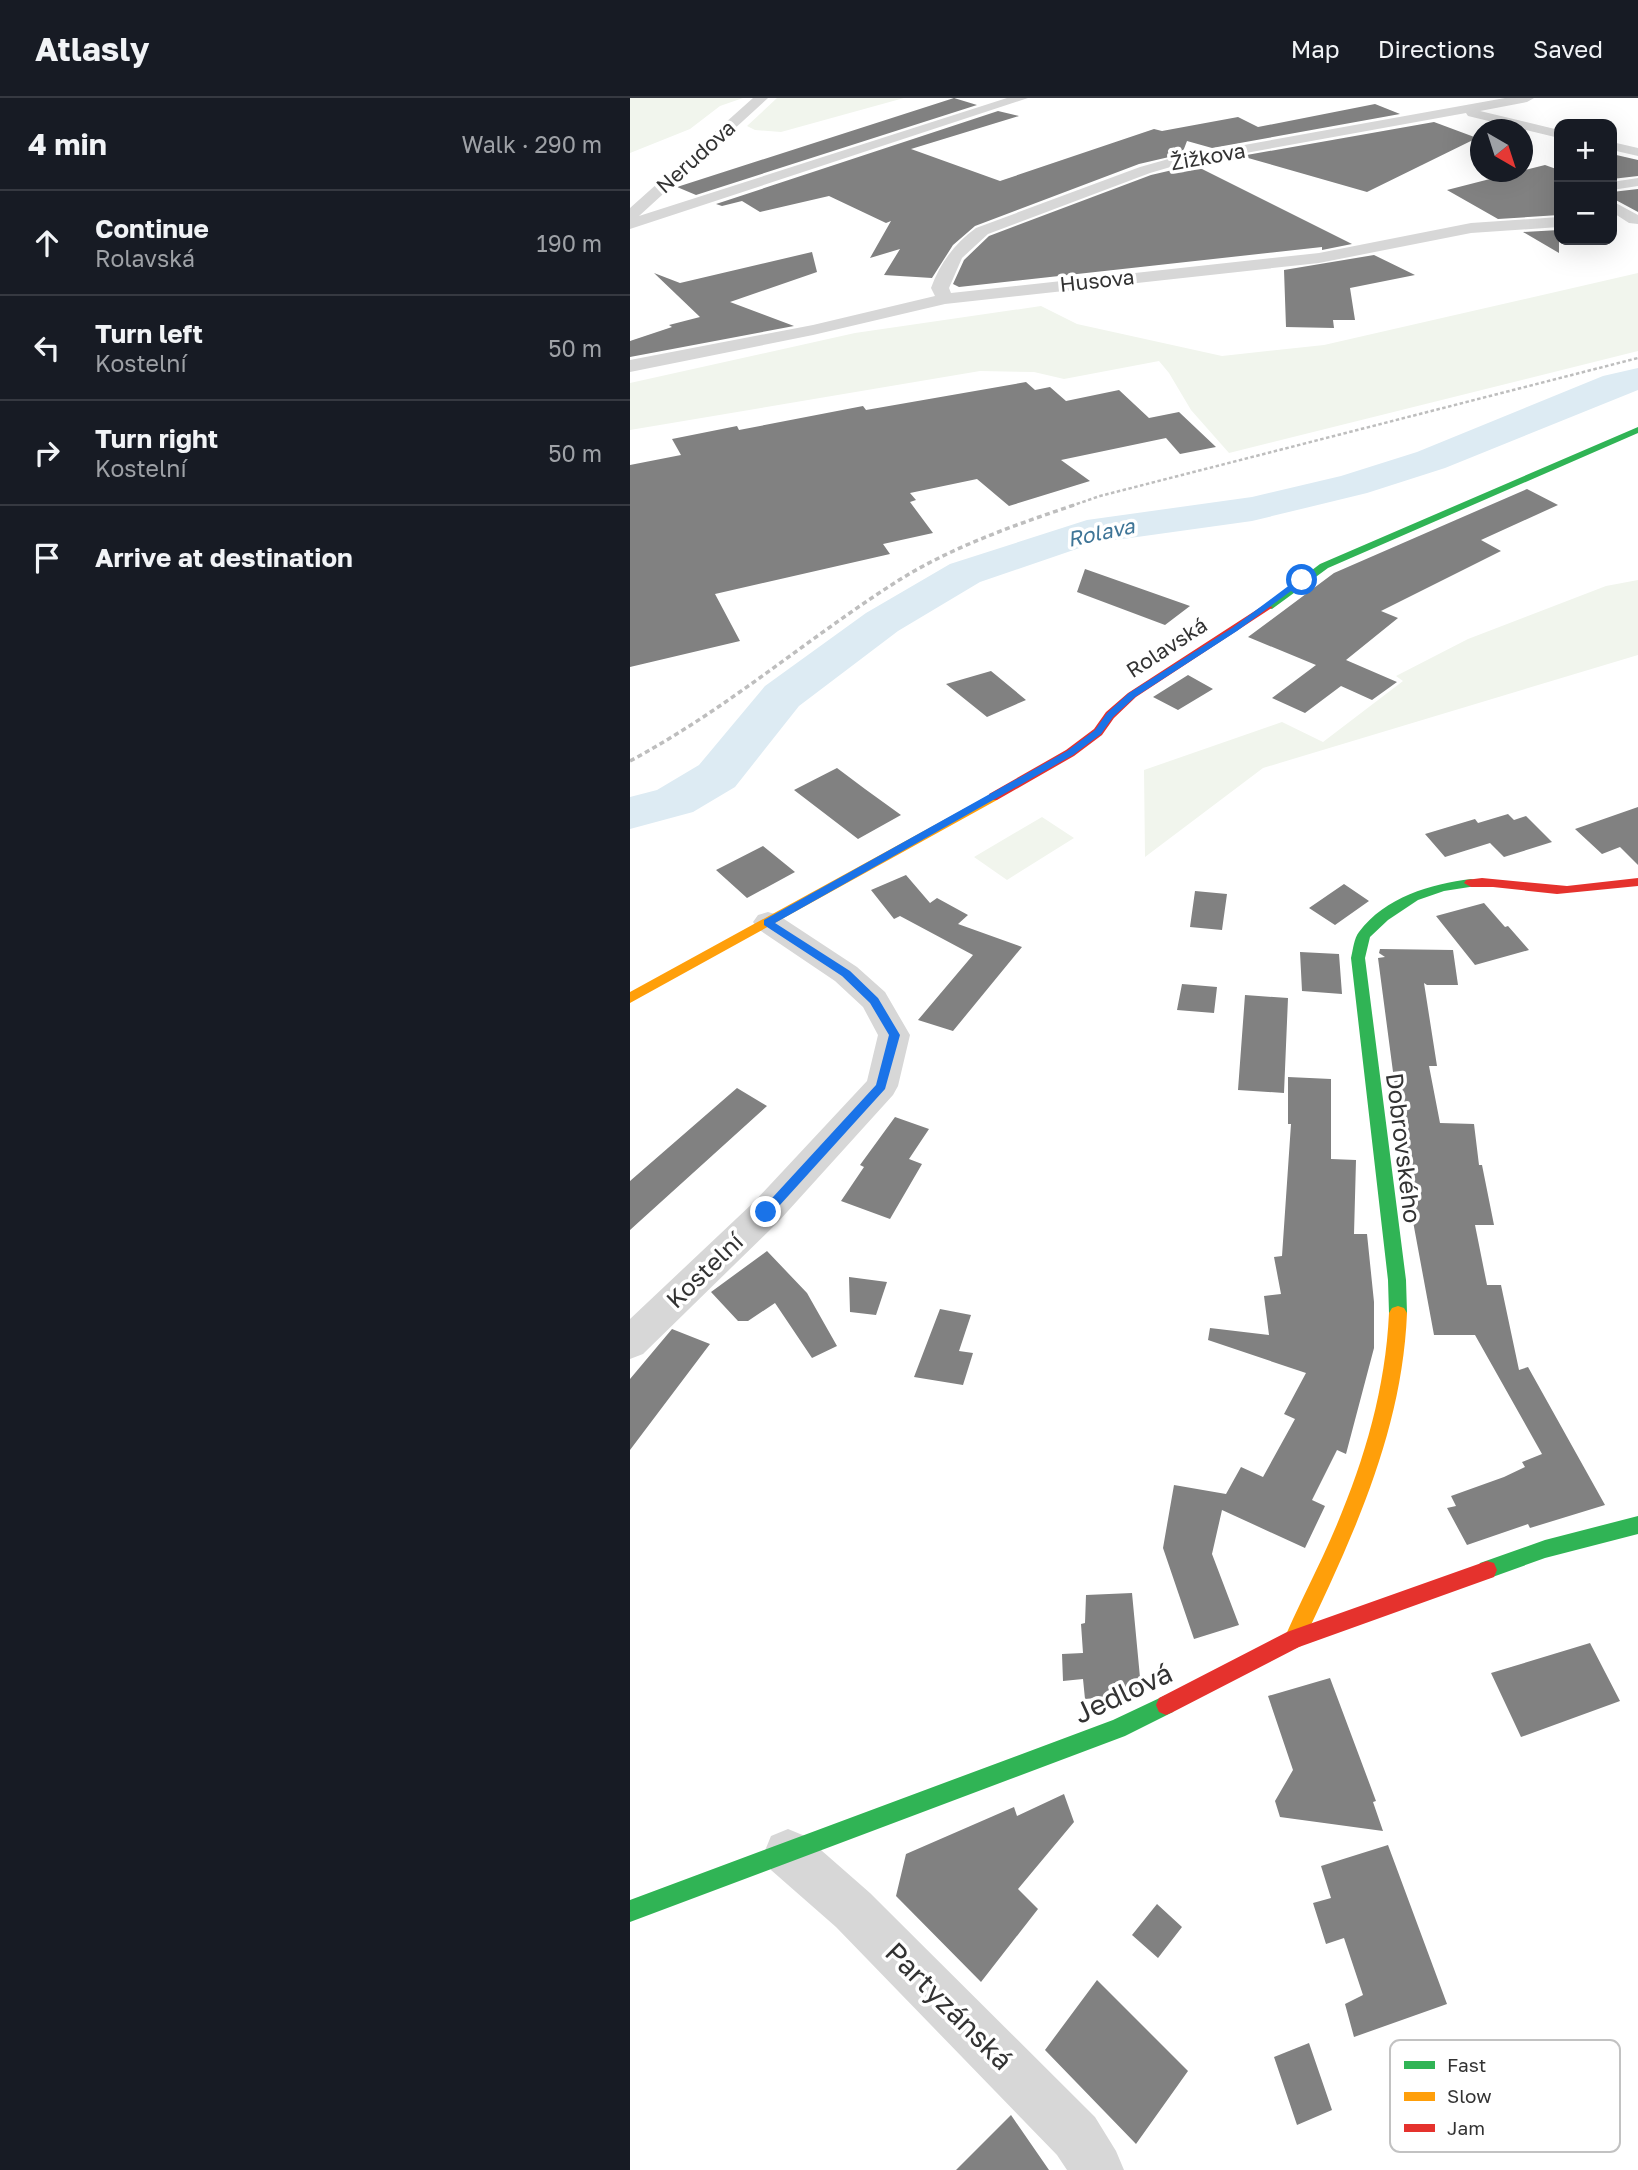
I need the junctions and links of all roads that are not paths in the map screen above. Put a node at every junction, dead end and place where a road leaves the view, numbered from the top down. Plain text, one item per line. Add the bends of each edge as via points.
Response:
1 (761, 98) edge
2 (1021, 98) edge
3 (1527, 98) edge
4 (1460, 110) junction
5 (1554, 133) edge
6 (1617, 147) edge
7 (1638, 152) edge
8 (1638, 182) edge
9 (642, 183) dead end
10 (666, 183) junction
11 (1617, 185) edge
12 (1617, 209) edge
13 (630, 216) edge
14 (1636, 219) edge
15 (1617, 220) edge
16 (1554, 222) edge
17 (630, 224) edge
18 (945, 299) junction
19 (633, 363) edge
20 (1638, 430) edge
21 (1638, 882) edge
22 (768, 922) junction
23 (630, 998) edge
24 (630, 1342) edge
25 (1638, 1525) edge
26 (1294, 1639) junction
27 (788, 1853) junction
28 (630, 1911) edge
29 (1097, 2170) edge

1 - 10 street, Nerudova
2 - 17 street
3 - 4 street, Žižkova
4 - 5 street
4 - 18 street, Žižkova via 1145,170 982,231 964,243 943,276 940,288
6 - 7 street
8 - 11 street
9 - 10 street
10 - 13 street, Nerudova
12 - 14 street
14 - 15 street
16 - 18 street, Husova via 1471,228 1319,258
18 - 19 street, Husova via 813,330
20 - 22 street, Rolavská via 1324,566 1132,695 1098,732 1070,753
21 - 26 street, Dobrovského via 1557,890 1488,881 1442,887 1413,897 1364,935 1358,958 1397,1280 1399,1348 1380,1431 1351,1518
22 - 23 street, Rolavská
22 - 24 street, Kostelní via 846,974 874,1000 894,1035 881,1086 766,1212
25 - 26 street, Jedlová via 1545,1549
26 - 27 street, Jedlová via 1118,1728
27 - 28 street, Jedlová
27 - 29 street, Partyzánská via 853,1910 1076,2136

